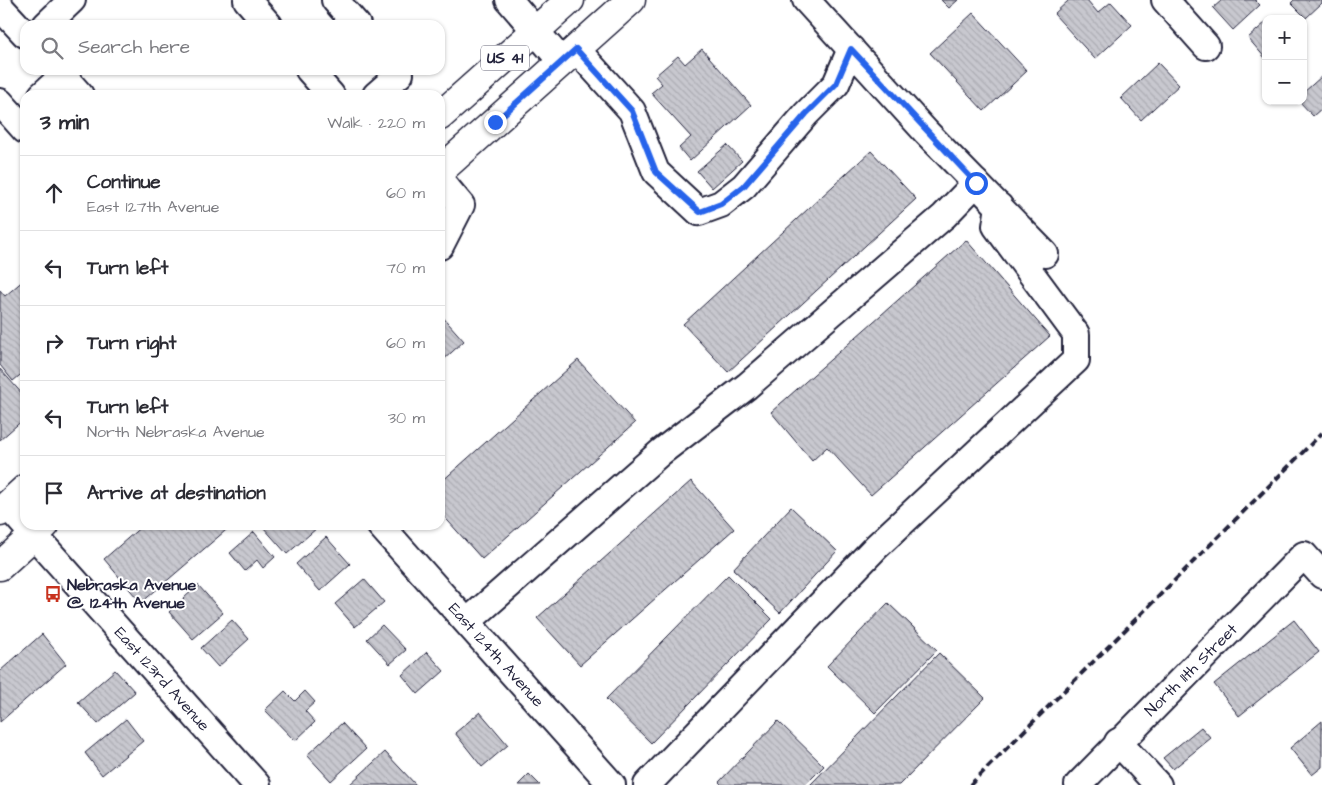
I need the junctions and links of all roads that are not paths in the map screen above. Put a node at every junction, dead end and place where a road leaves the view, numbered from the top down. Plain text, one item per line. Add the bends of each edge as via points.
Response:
1 (72, 0) edge
2 (247, 0) edge
3 (335, 0) edge
4 (509, 0) edge
5 (570, 0) edge
6 (631, 0) edge
7 (806, 0) edge
8 (1165, 0) edge
9 (0, 7) edge
10 (51, 20) edge
11 (265, 20) edge
12 (353, 20) edge
13 (20, 29) edge
14 (535, 30) junction
15 (1206, 46) dead end
16 (851, 49) junction
17 (569, 55) junction
18 (58, 75) edge
19 (62, 75) edge
20 (314, 75) edge
21 (399, 75) edge
22 (46, 90) edge
23 (75, 90) edge
24 (327, 90) edge
25 (382, 90) edge
26 (445, 111) edge
27 (445, 167) edge
28 (976, 183) junction
29 (445, 186) edge
30 (999, 206) junction
31 (445, 236) edge
32 (1045, 254) dead end
33 (11, 502) edge
34 (20, 511) edge
35 (39, 530) edge
36 (384, 530) edge
37 (0, 566) edge
38 (1322, 575) edge
39 (467, 622) junction
40 (1118, 742) junction
41 (257, 785) edge
42 (612, 785) edge
43 (647, 785) edge
44 (1078, 785) edge
45 (1158, 785) edge

1 - 10 street
2 - 11 street
3 - 12 street
4 - 14 street
5 - 14 main road, US 41
6 - 17 main road, US 41
7 - 16 street
8 - 15 street
9 - 13 street
14 - 17 street
14 - 26 main road, US 41
16 - 17 street via 836,84 744,186 721,204 700,212 656,172 632,111
16 - 28 street
17 - 27 main road, US 41
18 - 22 street
19 - 23 street
20 - 24 street
21 - 25 street
28 - 30 street
28 - 39 street via 944,216 755,380 661,452
29 - 31 street via 461,205
30 - 32 street
30 - 43 street via 996,226 1076,334 1076,360 876,546
33 - 34 street, East 123rd Avenue
35 - 37 main road
35 - 41 street, East 123rd Avenue
36 - 39 street, East 124th Avenue
38 - 40 street, North 11th Street via 1304,556
39 - 42 street, East 124th Avenue
40 - 44 street, North 11th Street
40 - 45 street

